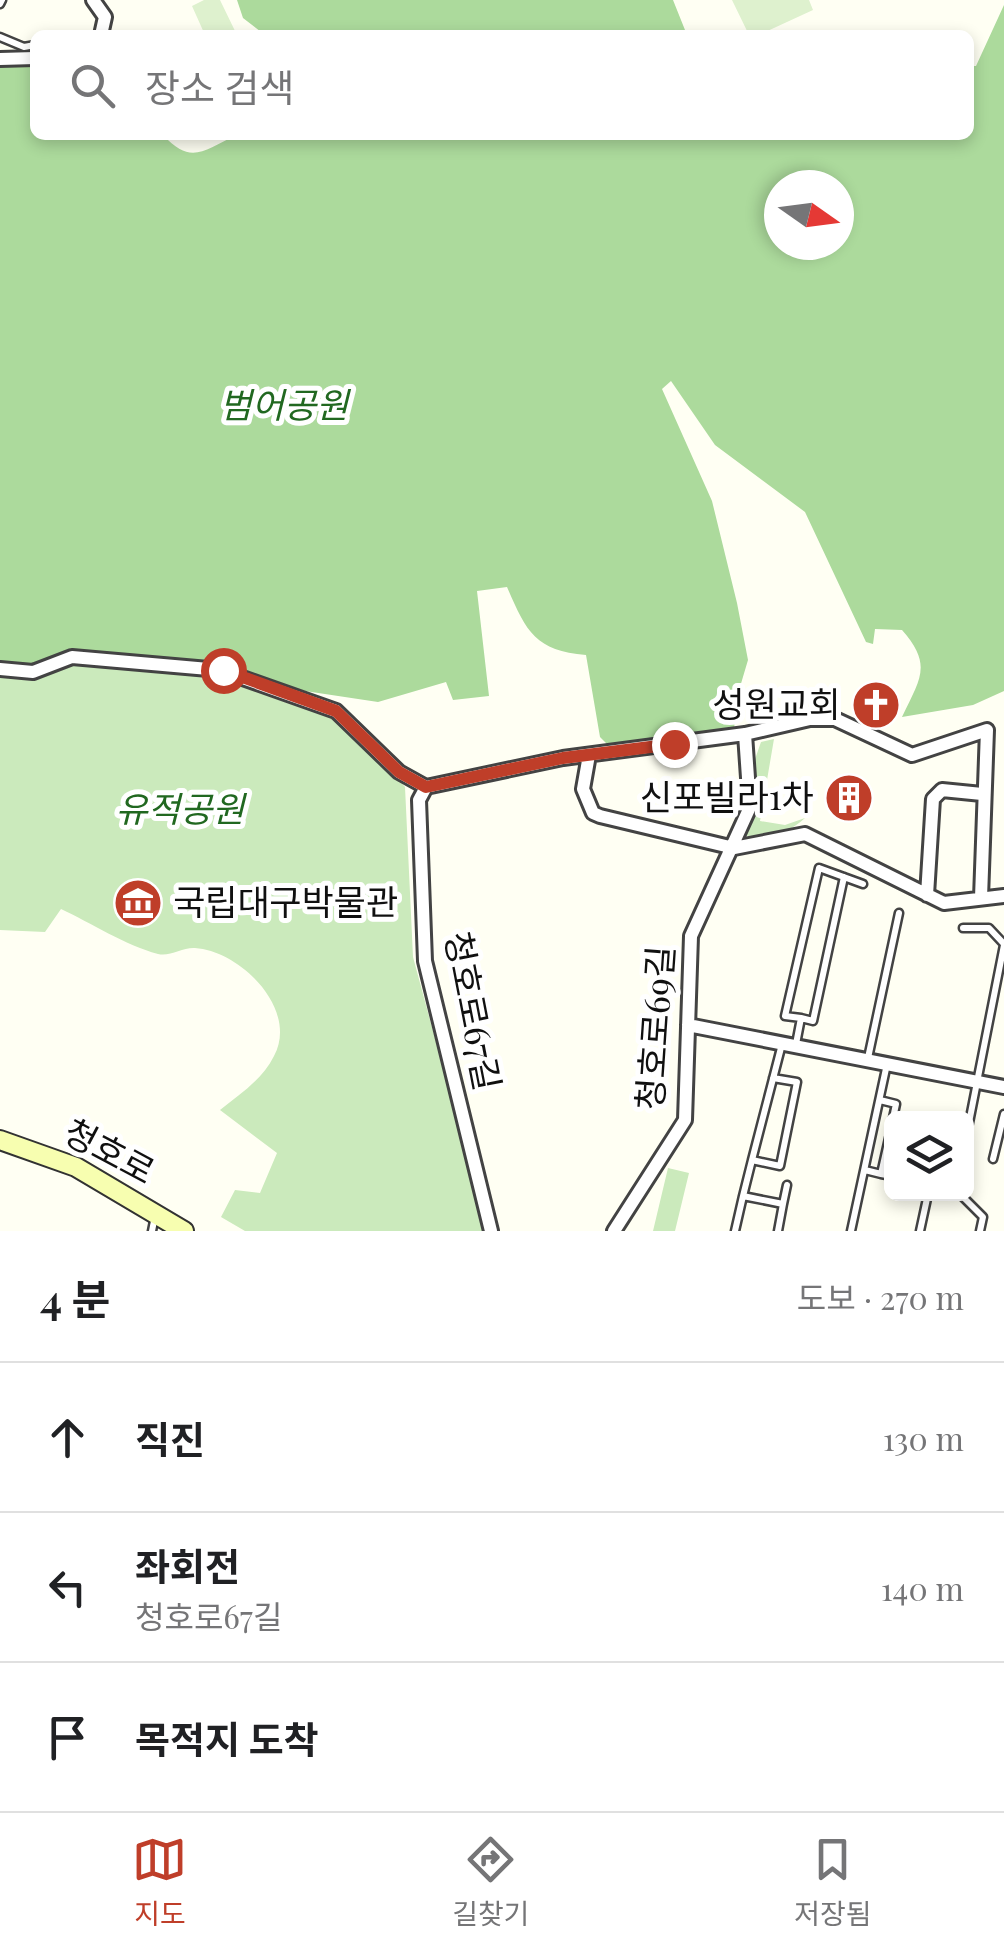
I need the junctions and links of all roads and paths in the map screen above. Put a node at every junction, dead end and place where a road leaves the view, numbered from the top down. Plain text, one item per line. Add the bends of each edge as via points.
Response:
1 (93, 0) edge
2 (102, 30) edge
3 (0, 37) edge
4 (30, 46) edge
5 (30, 58) edge
6 (0, 59) edge
7 (0, 669) edge
8 (745, 734) junction
9 (589, 755) junction
10 (426, 787) junction
11 (982, 794) junction
12 (734, 848) junction
13 (844, 877) junction
14 (863, 884) dead end
15 (927, 894) junction
16 (1004, 896) edge
17 (981, 898) junction
18 (899, 912) dead end
19 (963, 928) dead end
20 (1004, 945) edge
21 (800, 1018) junction
22 (688, 1025) junction
23 (789, 1044) junction
24 (867, 1059) junction
25 (888, 1063) junction
26 (773, 1078) junction
27 (977, 1081) junction
28 (1004, 1087) edge
29 (880, 1100) junction
30 (894, 1111) edge
31 (971, 1111) edge
32 (1004, 1114) edge
33 (0, 1140) edge
34 (884, 1157) edge
35 (993, 1159) dead end
36 (752, 1160) junction
37 (864, 1170) junction
38 (880, 1174) junction
39 (884, 1175) edge
40 (787, 1185) dead end
41 (743, 1196) junction
42 (926, 1201) edge
43 (967, 1201) edge
44 (783, 1204) junction
45 (154, 1223) edge
46 (184, 1231) edge
47 (491, 1231) edge
48 (614, 1231) edge
49 (735, 1231) edge
50 (778, 1231) edge
51 (851, 1231) edge
52 (920, 1231) edge
53 (980, 1231) edge

1 - 2 street via 106,16
3 - 4 lane
5 - 6 street
7 - 10 street via 33,672 72,657 220,670 336,711 399,772
8 - 9 street
8 - 11 street via 835,719 912,755 987,730
8 - 12 street, 청호로69길 via 750,807
9 - 10 street
9 - 12 street via 583,789 593,813
10 - 47 street, 청호로67길 via 418,800 424,961
11 - 15 street via 942,790 933,799
11 - 17 street
12 - 15 street via 805,834
12 - 22 street, 청호로69길 via 691,936
13 - 14 lane
13 - 21 lane via 813,1021
13 - 21 lane via 819,868 810,890 785,1016
15 - 17 street via 944,903
16 - 17 street
18 - 24 lane
19 - 20 lane via 989,928
20 - 27 lane
21 - 23 lane
22 - 23 street
22 - 48 street, 청호로69길 via 685,1120
23 - 24 street
23 - 26 lane
24 - 25 street
25 - 27 street
25 - 29 lane
26 - 36 lane
26 - 36 lane via 797,1082 780,1166
27 - 28 street
27 - 31 lane
29 - 30 lane via 896,1104
29 - 37 lane
32 - 35 lane
33 - 45 main road, 청호로 via 76,1167
34 - 38 lane
36 - 41 lane
37 - 38 lane
37 - 51 lane
38 - 39 lane
40 - 44 lane
41 - 44 lane
41 - 49 lane
42 - 52 lane
43 - 53 lane via 983,1217
44 - 50 lane
45 - 46 main road, 청호로

